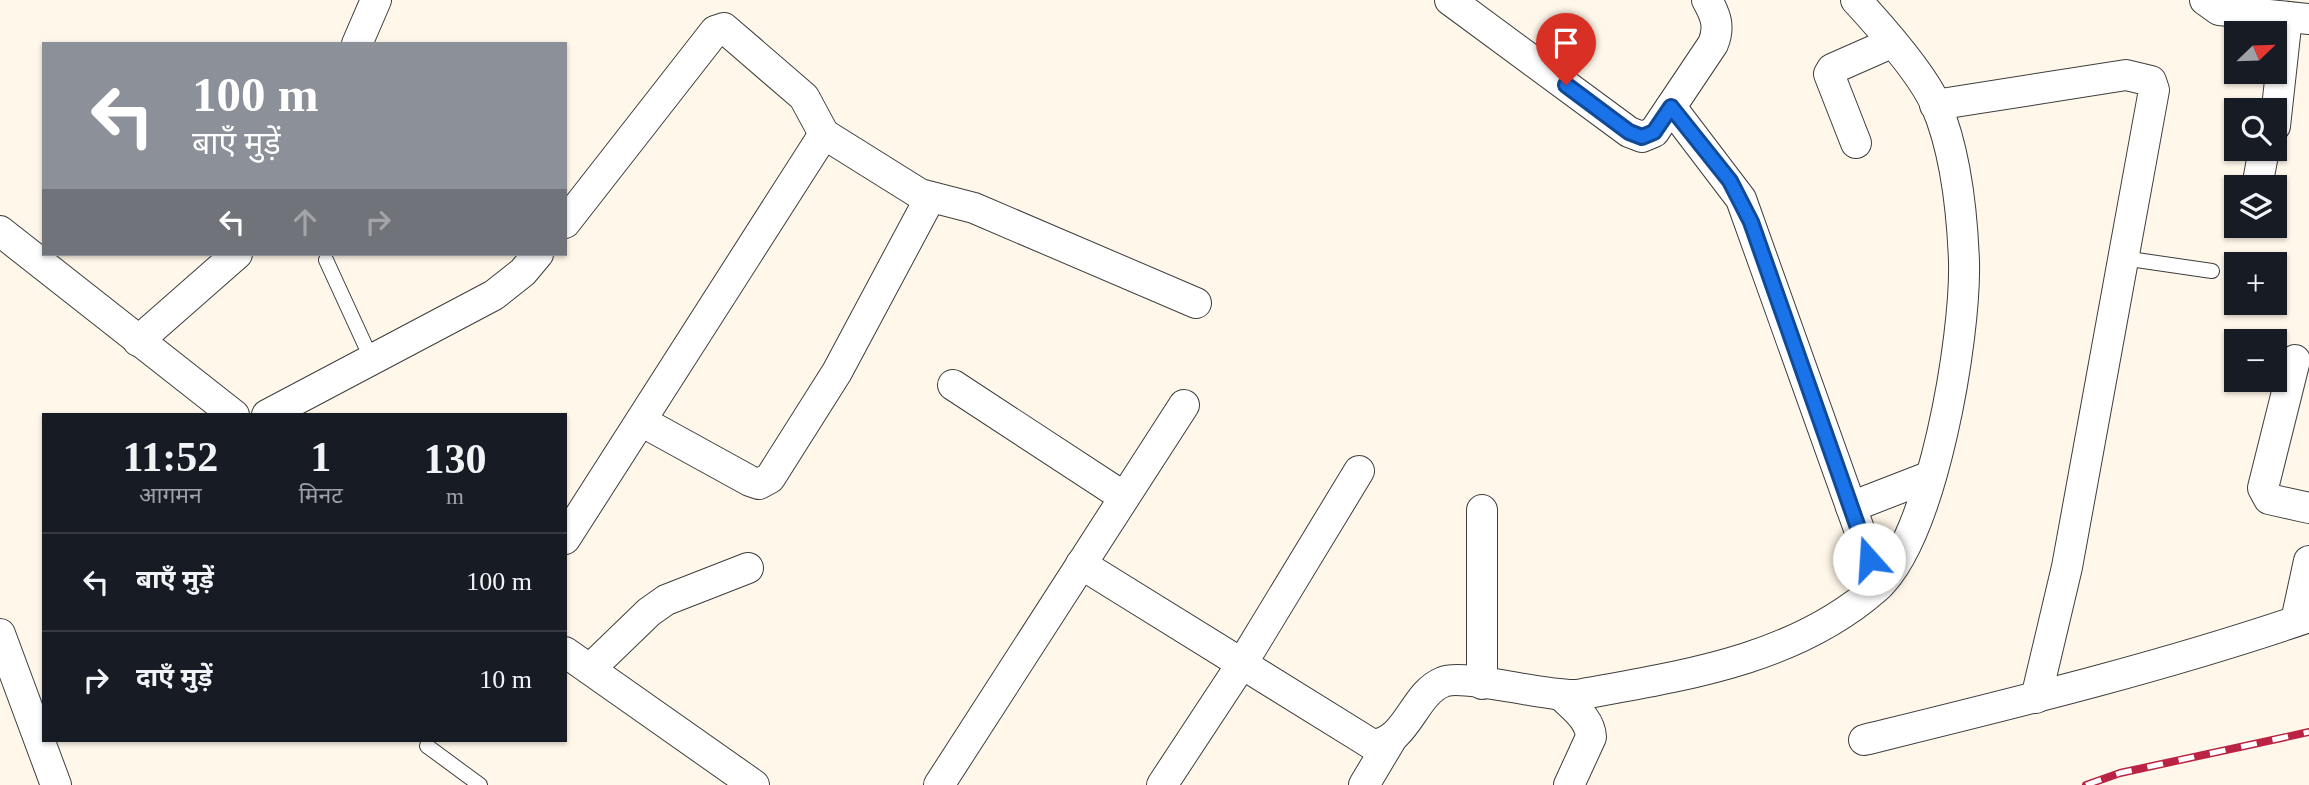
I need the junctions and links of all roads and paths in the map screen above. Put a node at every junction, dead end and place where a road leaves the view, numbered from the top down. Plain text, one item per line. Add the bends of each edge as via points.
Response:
1 (376, 0) edge
2 (1450, 0) edge
3 (1707, 0) edge
4 (1856, 0) edge
5 (2205, 0) edge
6 (2298, 18) edge
7 (358, 42) edge
8 (1891, 43) junction
9 (2281, 98) edge
10 (1936, 105) junction
11 (1671, 107) junction
12 (824, 134) junction
13 (1856, 143) dead end
14 (930, 198) junction
15 (567, 220) edge
16 (0, 231) edge
17 (235, 256) edge
18 (536, 256) edge
19 (2123, 258) junction
20 (326, 260) dead end
21 (2212, 271) dead end
22 (1196, 303) dead end
23 (138, 341) junction
24 (371, 358) junction
25 (2295, 360) dead end
26 (953, 385) dead end
27 (1184, 405) dead end
28 (231, 413) edge
29 (271, 413) edge
30 (641, 421) junction
31 (1359, 471) dead end
32 (1931, 476) junction
33 (1124, 497) junction
34 (1851, 507) junction
35 (2309, 508) edge
36 (1482, 510) dead end
37 (567, 536) edge
38 (2309, 561) edge
39 (1081, 564) junction
40 (748, 568) dead end
41 (1879, 585) junction
42 (2302, 619) edge
43 (0, 634) edge
44 (567, 653) edge
45 (1243, 662) junction
46 (590, 669) junction
47 (1482, 684) junction
48 (1562, 696) junction
49 (2036, 698) junction
50 (1392, 738) junction
51 (1864, 740) dead end
52 (427, 746) dead end
53 (56, 785) edge
54 (480, 785) edge
55 (754, 785) edge
56 (939, 785) edge
57 (1161, 785) edge
58 (1364, 785) edge
59 (1569, 785) edge

1 - 7 street
2 - 11 street via 1629,132 1642,137 1654,132
3 - 11 street via 1717,17 1717,34
4 - 8 street
5 - 6 street via 2220,10
6 - 9 street
8 - 10 street
8 - 13 street via 1829,74
10 - 19 street via 2126,75 2151,81 2154,90
10 - 32 street via 1952,157 1964,262 1953,374
11 - 34 street via 1741,200
12 - 14 street
12 - 15 street via 799,92 720,28
12 - 30 street
14 - 22 street via 974,208
14 - 30 street via 836,372 770,478 760,484 750,481
16 - 23 street
17 - 23 street
18 - 24 street via 494,295
19 - 21 lane
19 - 49 street via 2067,566
20 - 24 lane
23 - 28 street
24 - 29 street
25 - 35 street via 2263,488 2269,499
26 - 33 street
27 - 33 street
30 - 37 street
31 - 45 street
32 - 34 street
32 - 41 street via 1912,533
33 - 39 street
34 - 41 street
36 - 47 street
38 - 42 street
39 - 45 street
39 - 56 street
40 - 46 street via 666,600
41 - 48 street via 1833,620 1762,654 1659,680
42 - 49 street via 2222,647
43 - 53 street
44 - 46 street
45 - 50 street via 1374,745
45 - 57 street
46 - 55 street
47 - 48 street
47 - 50 street via 1452,679 1431,688
48 - 59 street via 1589,724 1591,737
49 - 51 street
50 - 58 street
52 - 54 lane

